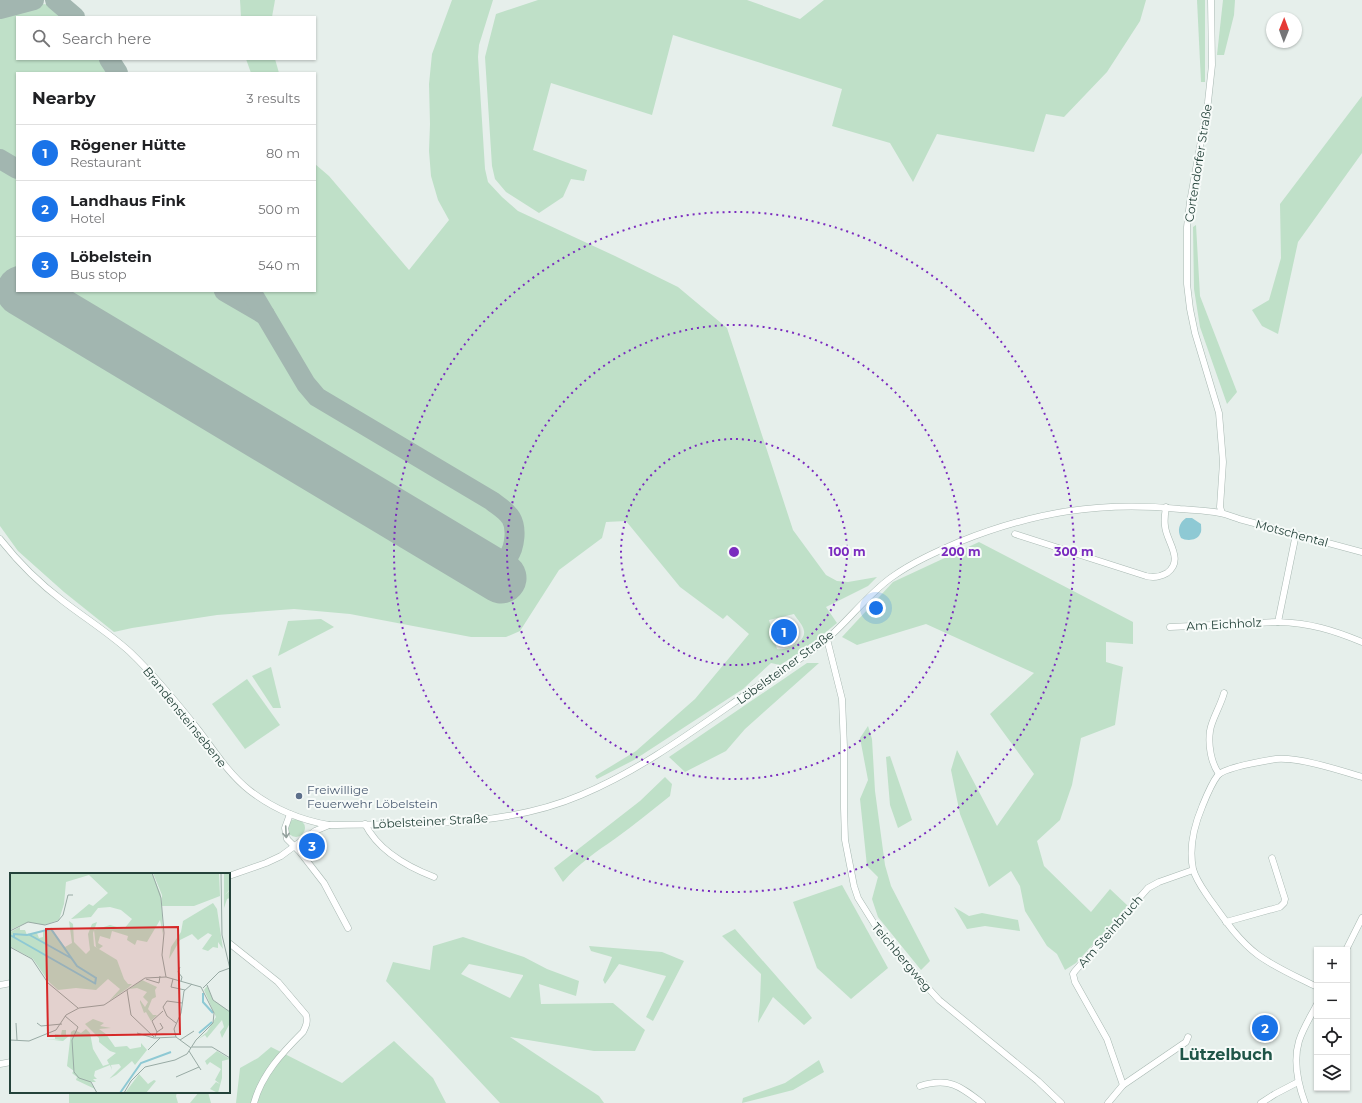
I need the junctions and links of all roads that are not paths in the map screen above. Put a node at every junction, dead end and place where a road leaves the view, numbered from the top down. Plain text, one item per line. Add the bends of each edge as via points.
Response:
1 (1211, 0) edge
2 (1166, 507) junction
3 (1222, 513) junction
4 (1015, 534) dead end
5 (1296, 534) junction
6 (0, 539) edge
7 (1362, 552) edge
8 (1278, 622) junction
9 (1170, 627) dead end
10 (827, 639) junction
11 (1362, 642) edge
12 (1224, 693) dead end
13 (1219, 774) junction
14 (1362, 776) edge
15 (290, 814) junction
16 (365, 824) junction
17 (329, 825) junction
18 (294, 847) junction
19 (1272, 858) dead end
20 (1193, 870) junction
21 (230, 876) edge
22 (434, 878) dead end
23 (1362, 918) edge
24 (1226, 922) junction
25 (348, 928) dead end
26 (230, 944) edge
27 (1348, 947) edge
28 (10, 983) edge
29 (0, 985) edge
30 (1314, 986) edge
31 (1314, 1010) edge
32 (1188, 1037) dead end
33 (10, 1062) edge
34 (0, 1064) edge
35 (1298, 1082) junction
36 (1123, 1085) junction
37 (920, 1086) dead end
38 (254, 1103) edge
39 (982, 1103) edge
40 (1061, 1103) edge
41 (1108, 1103) edge
42 (1261, 1103) edge
43 (1304, 1103) edge

1 - 3 street, Cortendorfer Straße via 1212,65 1190,202 1187,284 1195,333 1219,413 1223,462 1220,507
2 - 3 street, Löbelsteiner Straße
2 - 4 street via 1165,527 1173,548 1174,561 1169,571 1155,577
2 - 10 street, Löbelsteiner Straße via 1087,508 1041,515 988,530 922,559 893,576
3 - 5 street, Motschental
5 - 7 street, Motschental
5 - 8 street, Am Eichholz
6 - 15 street, Brandensteinsebene via 25,568 135,657 248,789
8 - 9 street, Am Eichholz
8 - 11 street, Am Eichholz via 1314,625
10 - 16 street, Löbelsteiner Straße via 646,762 583,795 533,811 488,819
10 - 40 street, Teichbergweg via 842,699 845,840 858,898 880,933 939,1000
12 - 13 street via 1210,731 1211,756
13 - 14 street via 1232,767 1277,759 1316,764
13 - 20 street via 1194,826
15 - 17 street, Brandensteinsebene via 314,823
15 -> 18 street via 284,831
16 - 17 street, Löbelsteiner Straße
16 - 22 street, Löbelsteiner Straße via 374,838 394,855 414,869
17 - 18 street, Löbelsteiner Straße via 315,830
18 - 21 street, Löbelsteiner Straße via 266,863
18 - 25 street via 324,883
19 - 24 street via 1284,903
20 - 24 street via 1198,882
20 - 36 street, Am Steinbruch via 1148,888 1074,974 1076,986 1107,1039
23 - 27 street
24 - 30 street via 1258,955
26 - 38 street via 278,982 307,1019 302,1032 272,1066 260,1086
28 - 29 street
31 - 35 street via 1299,1040
32 - 36 street via 1186,1042
33 - 34 street
35 - 42 street
35 - 43 street
36 - 41 street
37 - 39 street via 934,1082 955,1084

